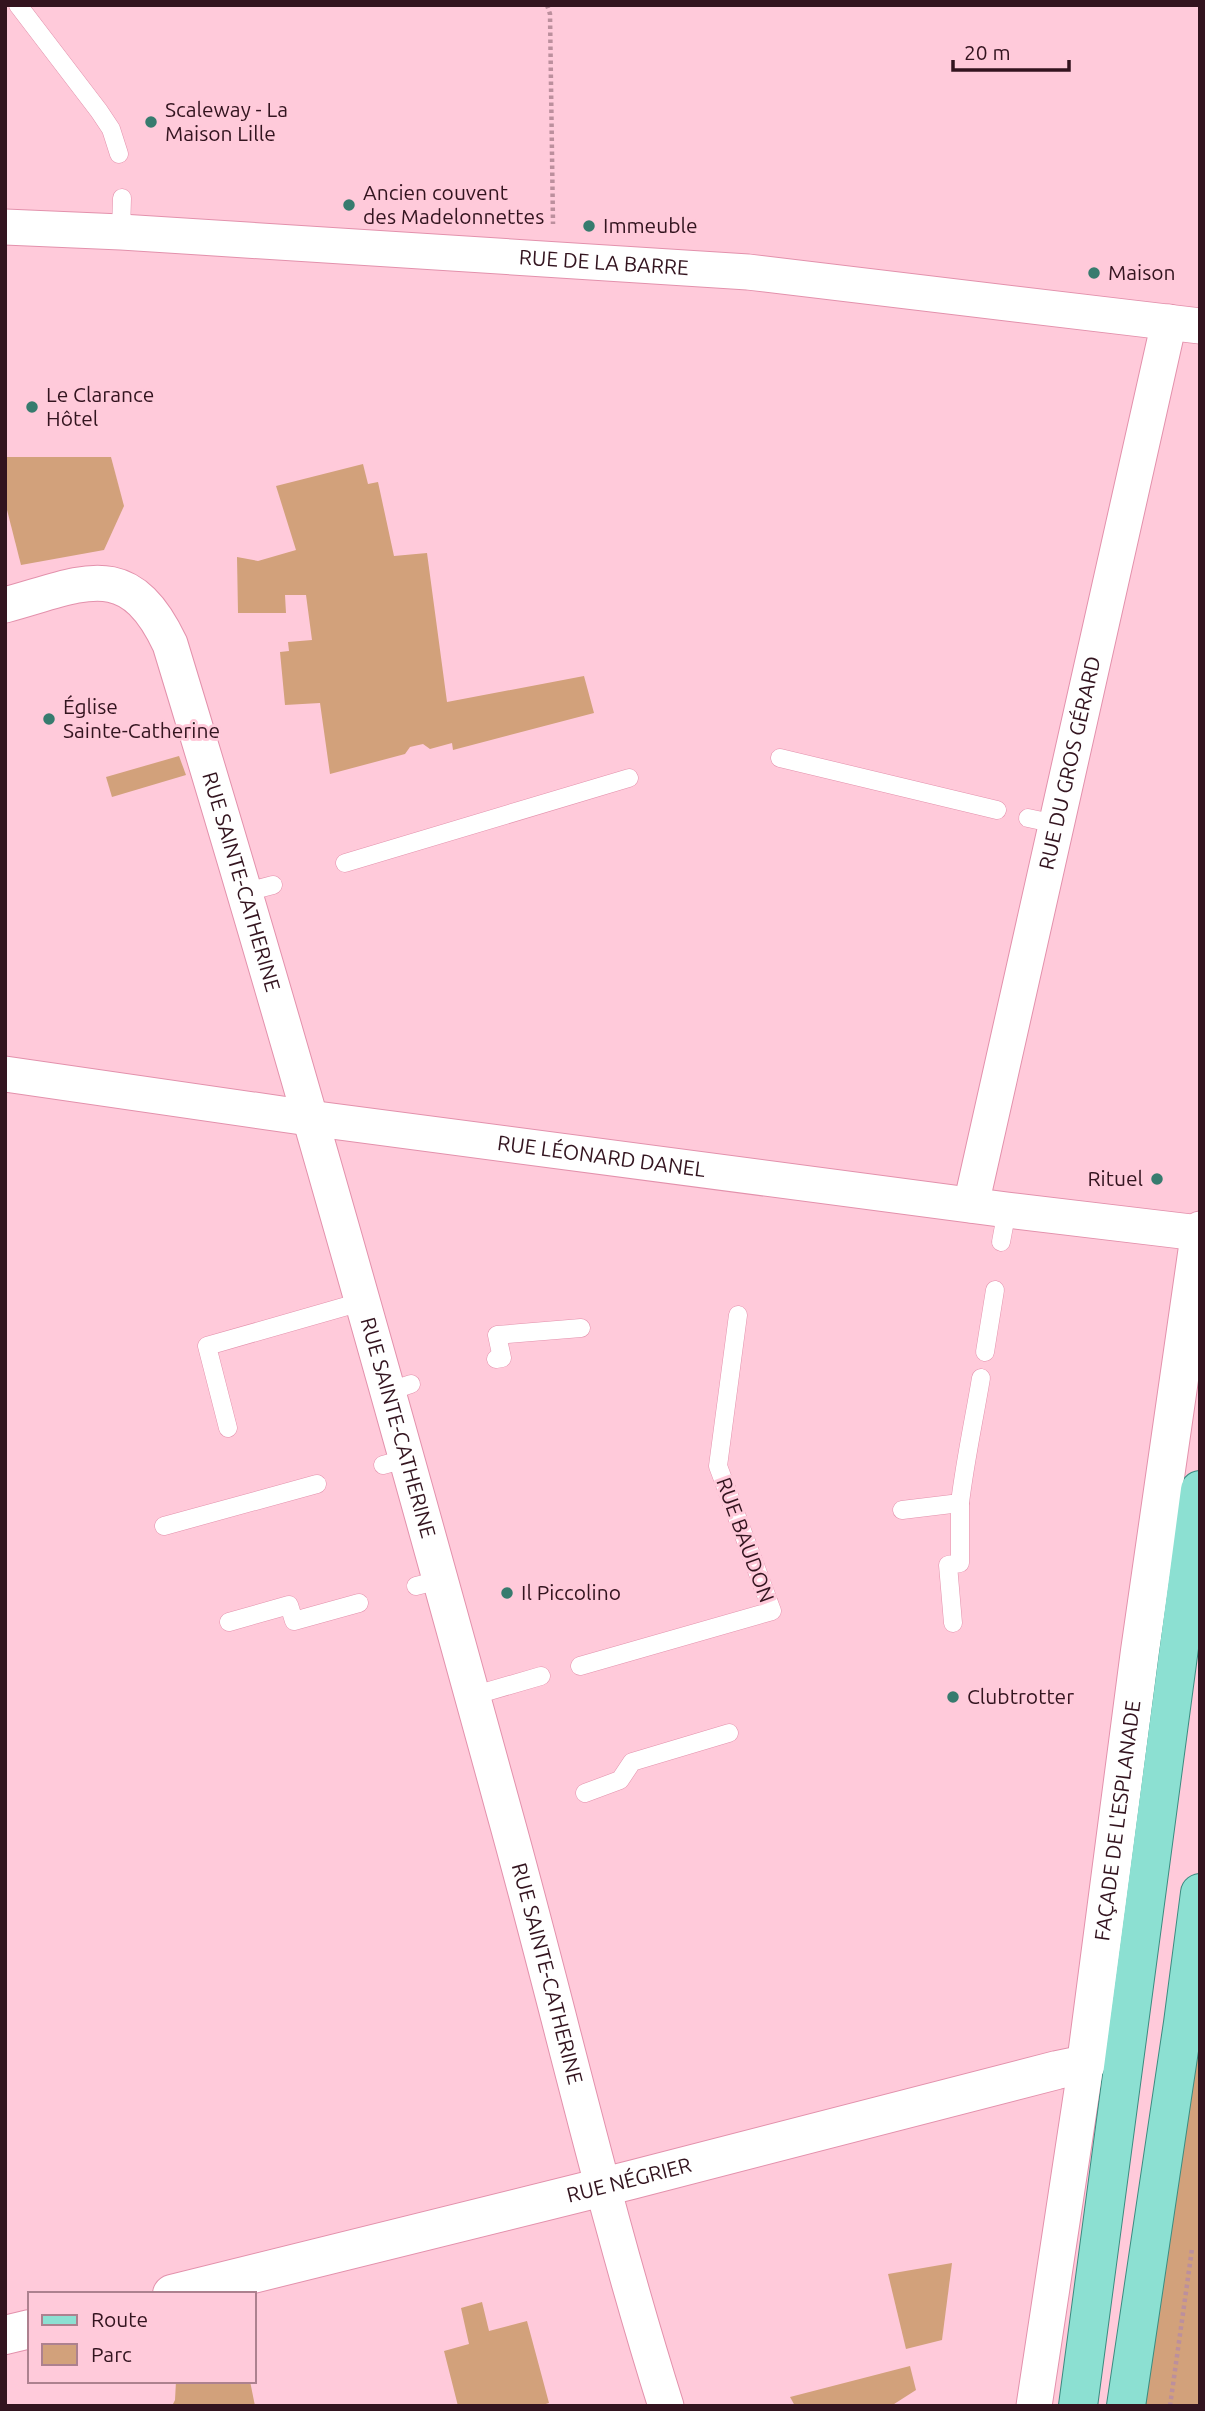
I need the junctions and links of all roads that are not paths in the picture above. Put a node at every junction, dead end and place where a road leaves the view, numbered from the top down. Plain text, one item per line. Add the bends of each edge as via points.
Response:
1 (18, 5) edge
2 (119, 154) dead end
3 (122, 198) dead end
4 (5, 228) edge
5 (121, 232) junction
6 (1185, 324) edge
7 (5, 605) edge
8 (780, 758) dead end
9 (629, 778) dead end
10 (997, 810) dead end
11 (345, 863) dead end
12 (5, 1074) edge
13 (309, 1118) junction
14 (971, 1205) junction
15 (1200, 1232) edge
16 (995, 1290) dead end
17 (361, 1302) junction
18 (738, 1315) dead end
19 (581, 1328) dead end
20 (985, 1352) dead end
21 (496, 1359) dead end
22 (981, 1378) dead end
23 (228, 1428) dead end
24 (317, 1484) dead end
25 (1200, 1490) edge
26 (960, 1503) junction
27 (902, 1510) dead end
28 (164, 1526) dead end
29 (359, 1603) dead end
30 (229, 1622) dead end
31 (953, 1623) dead end
32 (580, 1666) dead end
33 (541, 1676) dead end
34 (472, 1696) junction
35 (729, 1733) dead end
36 (585, 1793) dead end
37 (1200, 1893) edge
38 (1086, 2064) junction
39 (604, 2187) junction
40 (181, 2292) edge
41 (28, 2329) edge
42 (5, 2335) edge
43 (666, 2406) edge
44 (1034, 2406) edge
45 (1078, 2406) edge
46 (1126, 2406) edge

1 - 2 lane via 99,111
3 - 5 lane
4 - 5 street, RUE DE LA BARRE
5 - 6 street, RUE DE LA BARRE via 748,272
6 - 14 street, RUE DU GROS GÉRARD via 1042,821
7 - 13 street, RUE SAINTE-CATHERINE via 88,583 109,582 138,596 150,608 170,644 259,889
8 - 10 lane
9 - 11 lane
12 - 13 street, RUE LÉONARD DANEL
13 - 14 street, RUE LÉONARD DANEL
13 - 17 street, RUE SAINTE-CATHERINE
14 - 15 street, RUE LÉONARD DANEL via 1004,1226
15 - 38 street, FAÇADE DE L'ESPLANADE
16 - 20 lane
17 - 23 lane via 207,1346
17 - 34 street, RUE SAINTE-CATHERINE via 399,1388 394,1462 428,1583
18 - 32 lane, RUE BAUDON via 718,1466 772,1611
19 - 21 lane via 497,1335 502,1358
22 - 26 lane
24 - 28 lane
25 - 45 main road, FAÇADE DE L'ESPLANADE
26 - 27 lane
26 - 31 lane via 960,1563 948,1565
29 - 30 lane via 293,1621 289,1605
33 - 34 lane
34 - 39 street, RUE SAINTE-CATHERINE via 516,1813
35 - 36 lane via 632,1762 620,1780
37 - 46 main road
38 - 39 street, RUE NÉGRIER
38 - 44 street, FAÇADE DE L'ESPLANADE
39 - 40 street, RUE NÉGRIER
39 - 43 street, RUE SAINTE-CATHERINE
41 - 42 street

